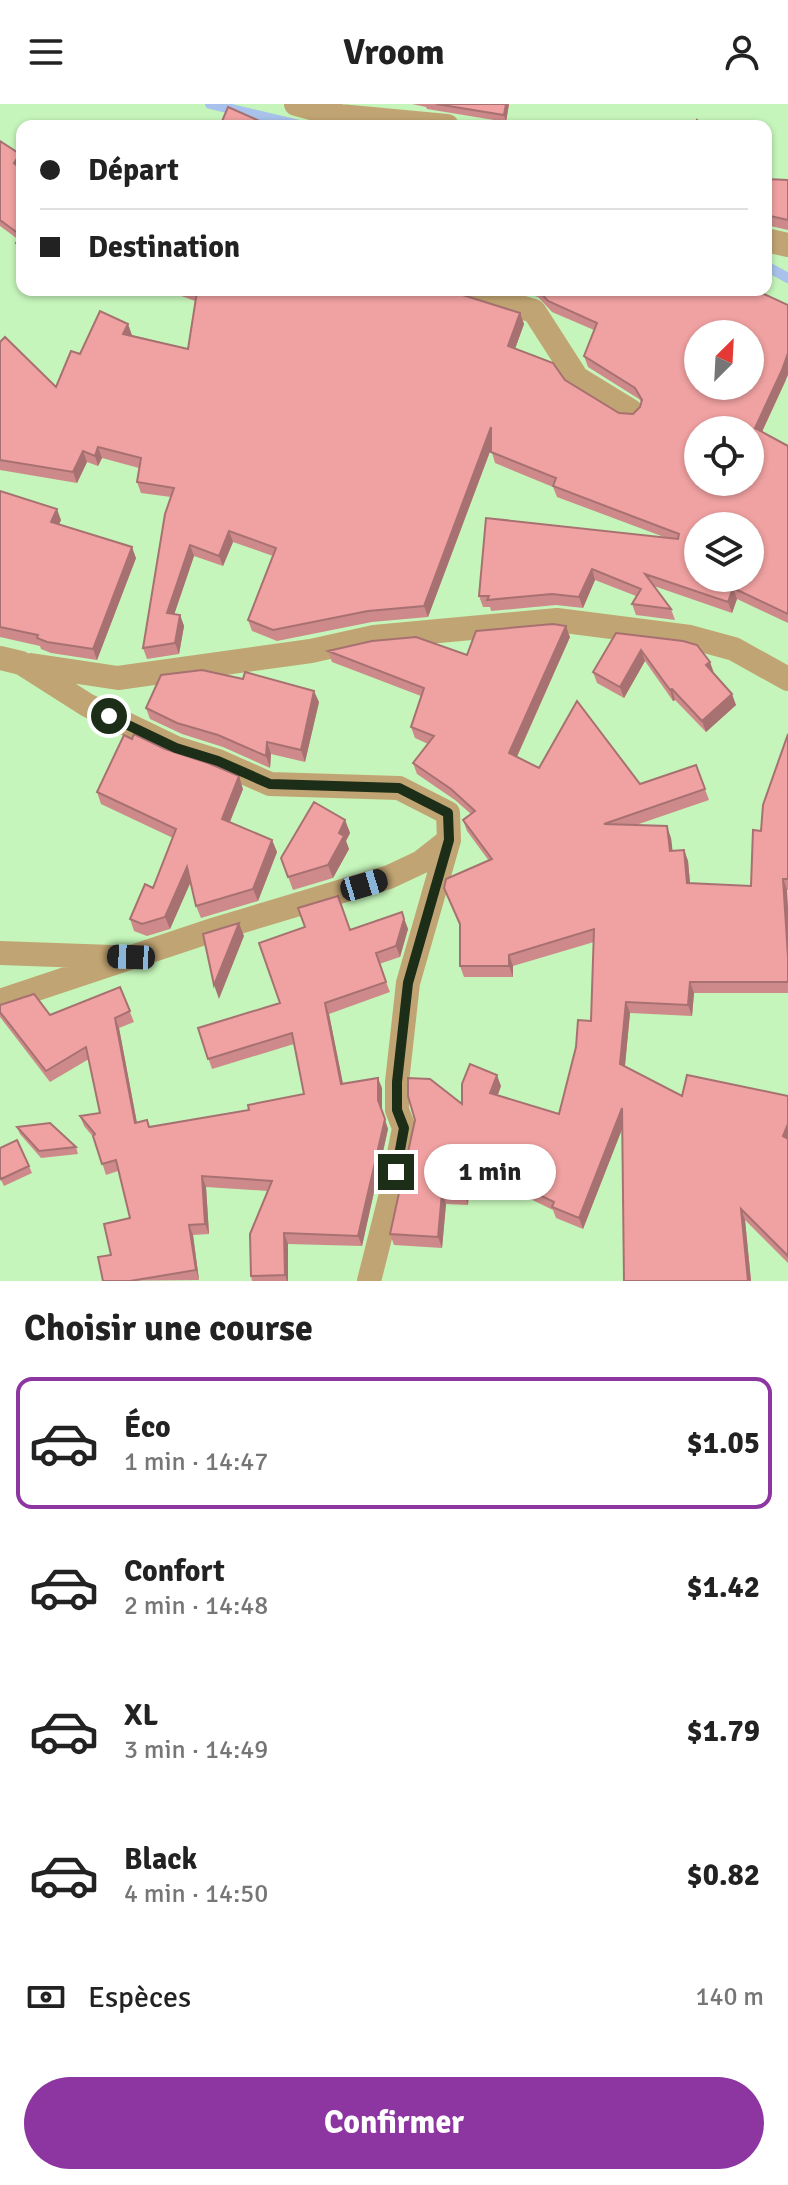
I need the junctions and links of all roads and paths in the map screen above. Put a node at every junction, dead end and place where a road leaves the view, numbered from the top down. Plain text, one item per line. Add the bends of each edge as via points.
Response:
1 (296, 104) edge
2 (329, 120) edge
3 (482, 296) edge
4 (631, 411) edge
5 (11, 661) edge
6 (788, 679) edge
7 (449, 840) junction
8 (0, 953) edge
9 (131, 957) junction
10 (0, 1001) edge
11 (369, 1281) edge

1 - 2 street
3 - 4 street via 534,311 577,378
5 - 6 street via 118,678 374,637 557,620 690,637 734,649
5 - 7 street via 163,742 270,784 399,788 448,813
7 - 9 street via 421,862 389,877
7 - 11 street via 408,983 397,1082 397,1110 404,1128
8 - 9 street
9 - 10 street

